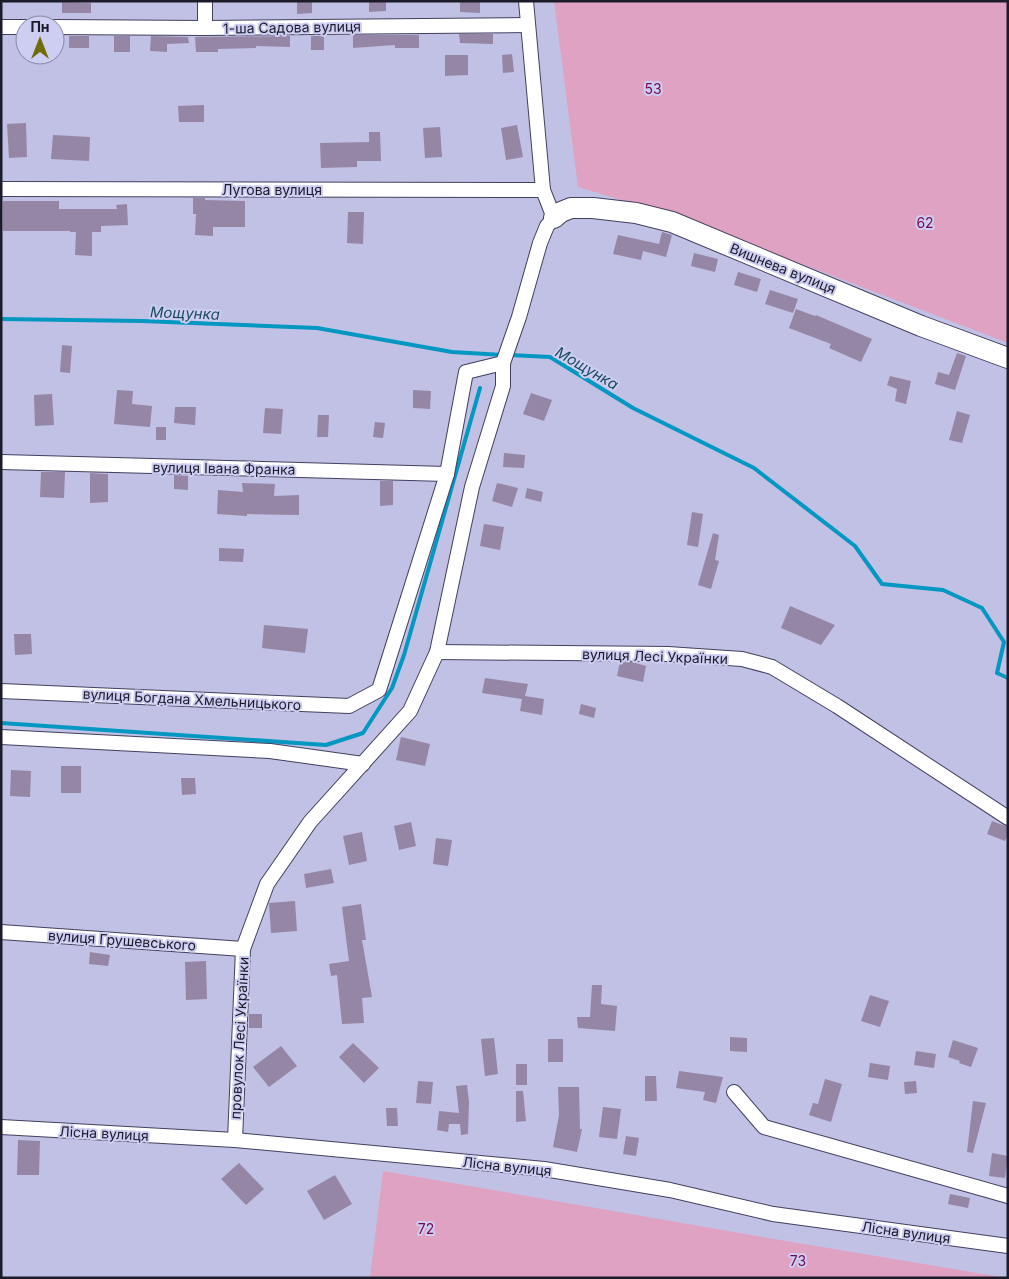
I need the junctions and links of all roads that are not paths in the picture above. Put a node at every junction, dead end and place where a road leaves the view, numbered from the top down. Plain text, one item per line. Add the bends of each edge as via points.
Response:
1 (205, 1) edge
2 (526, 1) edge
3 (528, 25) junction
4 (1, 27) edge
5 (15, 27) edge
6 (65, 27) edge
7 (205, 28) junction
8 (1, 189) edge
9 (543, 190) junction
10 (554, 218) junction
11 (1008, 358) edge
12 (503, 363) junction
13 (1, 462) edge
14 (447, 474) junction
15 (438, 652) junction
16 (1, 691) edge
17 (1, 737) edge
18 (363, 764) junction
19 (1008, 818) edge
20 (1, 932) edge
21 (243, 949) junction
22 (734, 1092) dead end
23 (1, 1127) edge
24 (235, 1140) junction
25 (1008, 1196) edge
26 (1008, 1246) edge

1 - 7 street
2 - 3 street
3 - 7 street, 1-ша Садова вулиця
3 - 9 street
4 - 5 street
6 - 7 street, 1-ша Садова вулиця
8 - 9 street, Лугова вулиця
9 - 10 street
10 - 11 street, Вишнева вулиця via 571,208 593,208 636,213 672,222 921,326
10 - 12 street via 540,243
12 - 14 street via 466,372
12 - 15 street via 503,386 472,488
13 - 14 street, вулиця Івана Франка
14 - 16 street, вулиця Богдана Хмельницького via 379,690 349,706
15 - 18 street via 410,711
15 - 19 street, вулиця Лесі Українки via 668,654 742,659 772,668 837,706
17 - 18 street via 270,751
18 - 21 street, провулок Лесі Українки via 310,822 267,884
20 - 21 street, вулиця Грушевського
21 - 24 street, провулок Лесі Українки
22 - 25 street via 764,1127
23 - 24 street, Лісна вулиця
24 - 26 street, Лісна вулиця via 544,1168 670,1190 773,1214

